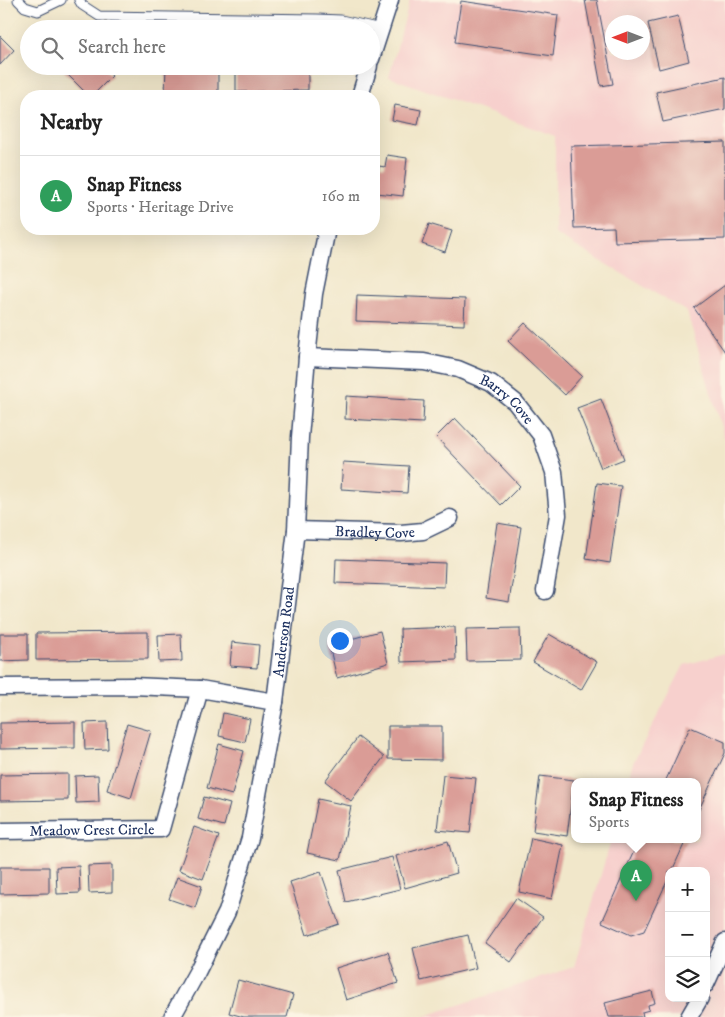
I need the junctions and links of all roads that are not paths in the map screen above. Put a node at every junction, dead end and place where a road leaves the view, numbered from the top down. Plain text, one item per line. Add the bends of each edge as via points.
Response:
1 (18, 0) edge
2 (61, 0) edge
3 (79, 0) edge
4 (390, 0) edge
5 (341, 20) edge
6 (381, 29) joint
7 (380, 32) edge
8 (366, 75) edge
9 (362, 90) edge
10 (326, 235) edge
11 (307, 358) junction
12 (450, 518) dead end
13 (296, 530) junction
14 (545, 590) dead end
15 (0, 687) edge
16 (200, 689) junction
17 (275, 702) junction
18 (0, 831) edge
19 (725, 942) edge
20 (710, 975) edge
21 (698, 1002) edge
22 (172, 1017) edge
23 (689, 1017) edge

1 - 2 lane via 25,7 38,11
3 - 5 lane via 99,16
4 - 6 street
6 - 7 street
8 - 9 street
10 - 11 street, Anderson Road via 314,294
11 - 13 street, Anderson Road
11 - 14 street, Barry Cove via 424,362 458,370 491,383 515,402 541,435 554,472 558,515
12 - 13 street, Bradley Cove via 423,531 401,533
13 - 17 street, Anderson Road
15 - 16 street
16 - 17 street
16 - 18 street, Meadow Crest Circle via 161,829
17 - 22 street, Anderson Road via 250,838 227,912
19 - 20 street
21 - 23 street

